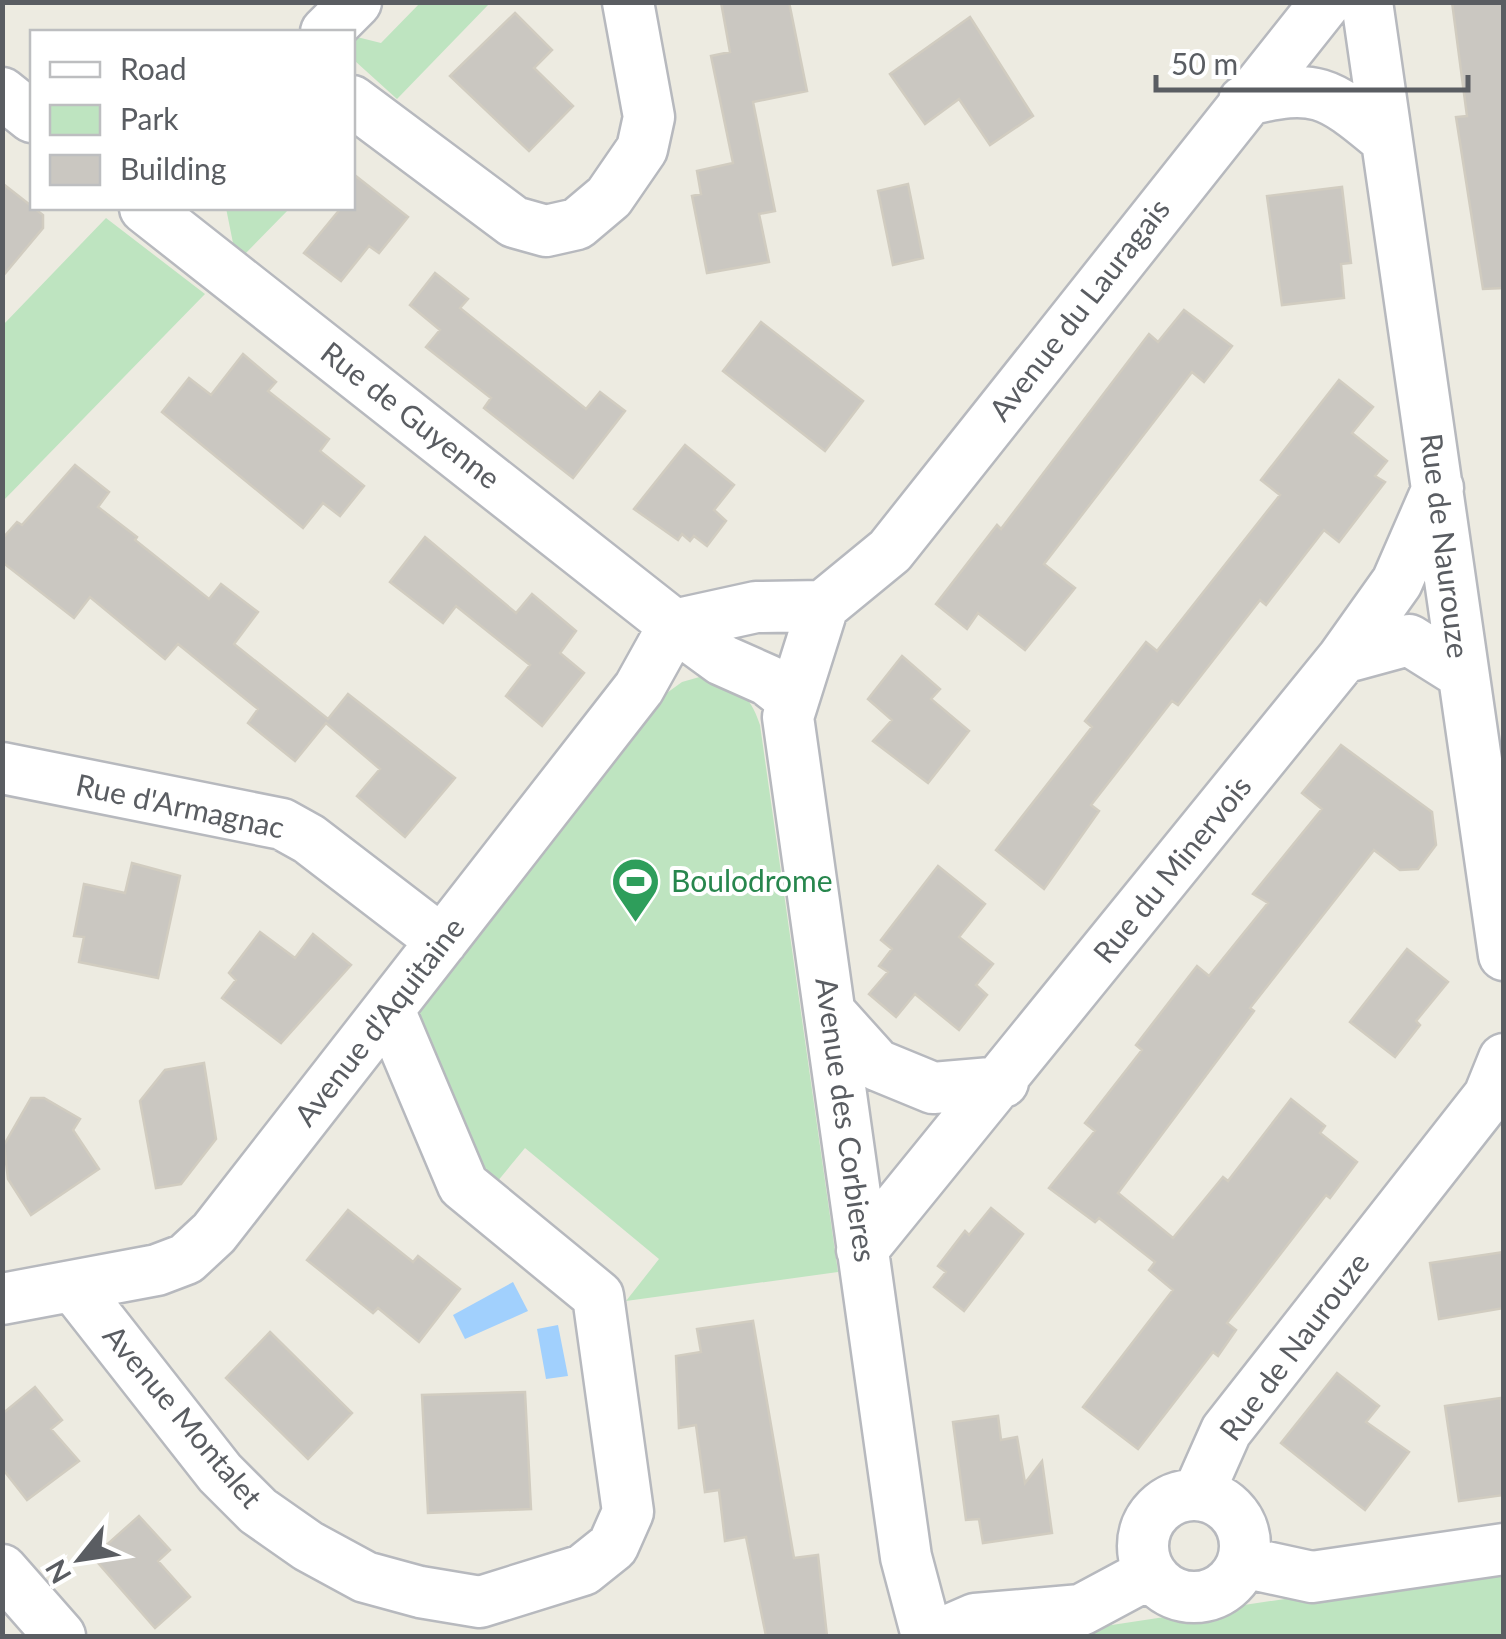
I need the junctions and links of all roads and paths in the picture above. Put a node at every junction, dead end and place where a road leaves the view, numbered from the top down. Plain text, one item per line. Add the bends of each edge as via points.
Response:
1 (356, 2) edge
2 (628, 2) edge
3 (1326, 2) edge
4 (1367, 2) edge
5 (328, 30) edge
6 (2, 94) edge
7 (1244, 101) junction
8 (355, 102) edge
9 (30, 115) edge
10 (1383, 137) junction
11 (151, 210) edge
12 (1438, 488) junction
13 (823, 606) junction
14 (674, 624) junction
15 (1343, 658) junction
16 (1460, 672) junction
17 (793, 700) junction
18 (2, 768) edge
19 (442, 942) junction
20 (1504, 955) edge
21 (390, 1012) junction
22 (832, 1015) junction
23 (1504, 1059) edge
24 (1003, 1082) junction
25 (862, 1250) junction
26 (74, 1287) junction
27 (2, 1299) edge
28 (1198, 1494) junction
29 (1504, 1550) edge
30 (1243, 1562) junction
31 (2, 1570) edge
32 (1150, 1572) junction
33 (60, 1636) edge
34 (928, 1636) edge
35 (936, 1636) edge

1 - 5 street
2 - 8 street via 649,117 642,149 609,197 577,224 546,231 514,222
3 - 7 street, Avenue du Lauragais
4 - 10 street, Rue de Naurouze
6 - 9 street
7 - 10 street via 1287,90 1336,98
7 - 13 street, Avenue du Lauragais via 890,551
10 - 12 street, Rue de Naurouze
11 - 14 street, Rue de Guyenne
12 - 15 street, Rue du Minervois via 1397,582
12 - 16 street, Rue de Naurouze
13 - 14 street via 756,607
13 - 17 street, Avenue des Corbieres
14 - 17 street, Rue de Guyenne
14 - 19 street, Avenue d'Aquitaine via 639,688
15 - 16 street via 1409,640
15 - 24 street, Rue du Minervois
16 - 20 street, Rue de Naurouze
17 - 22 street, Avenue des Corbieres via 788,717
18 - 19 street, Rue d'Armagnac via 282,824
19 - 21 street, Avenue d'Aquitaine
21 - 26 street, Avenue d'Aquitaine via 214,1234 186,1259
21 - 26 street, Avenue Montalet via 463,1185 598,1296 628,1512 613,1546 583,1570 480,1602 365,1577 258,1511
22 - 24 street via 877,1065 933,1088
22 - 25 street, Avenue des Corbieres
23 - 28 street, Rue de Naurouze via 1489,1096 1226,1430
24 - 25 street, Rue du Minervois
25 - 34 street, Avenue des Corbieres via 906,1558
26 - 27 street, Avenue d'Aquitaine
28 - 30 street via 1232,1510 1245,1544
28 - 32 street via 1171,1500 1150,1518 1142,1546
29 - 30 street via 1312,1577
30 - 32 street via 1221,1588 1188,1598 1166,1590
31 - 33 street
32 - 35 street via 1081,1610 975,1619

